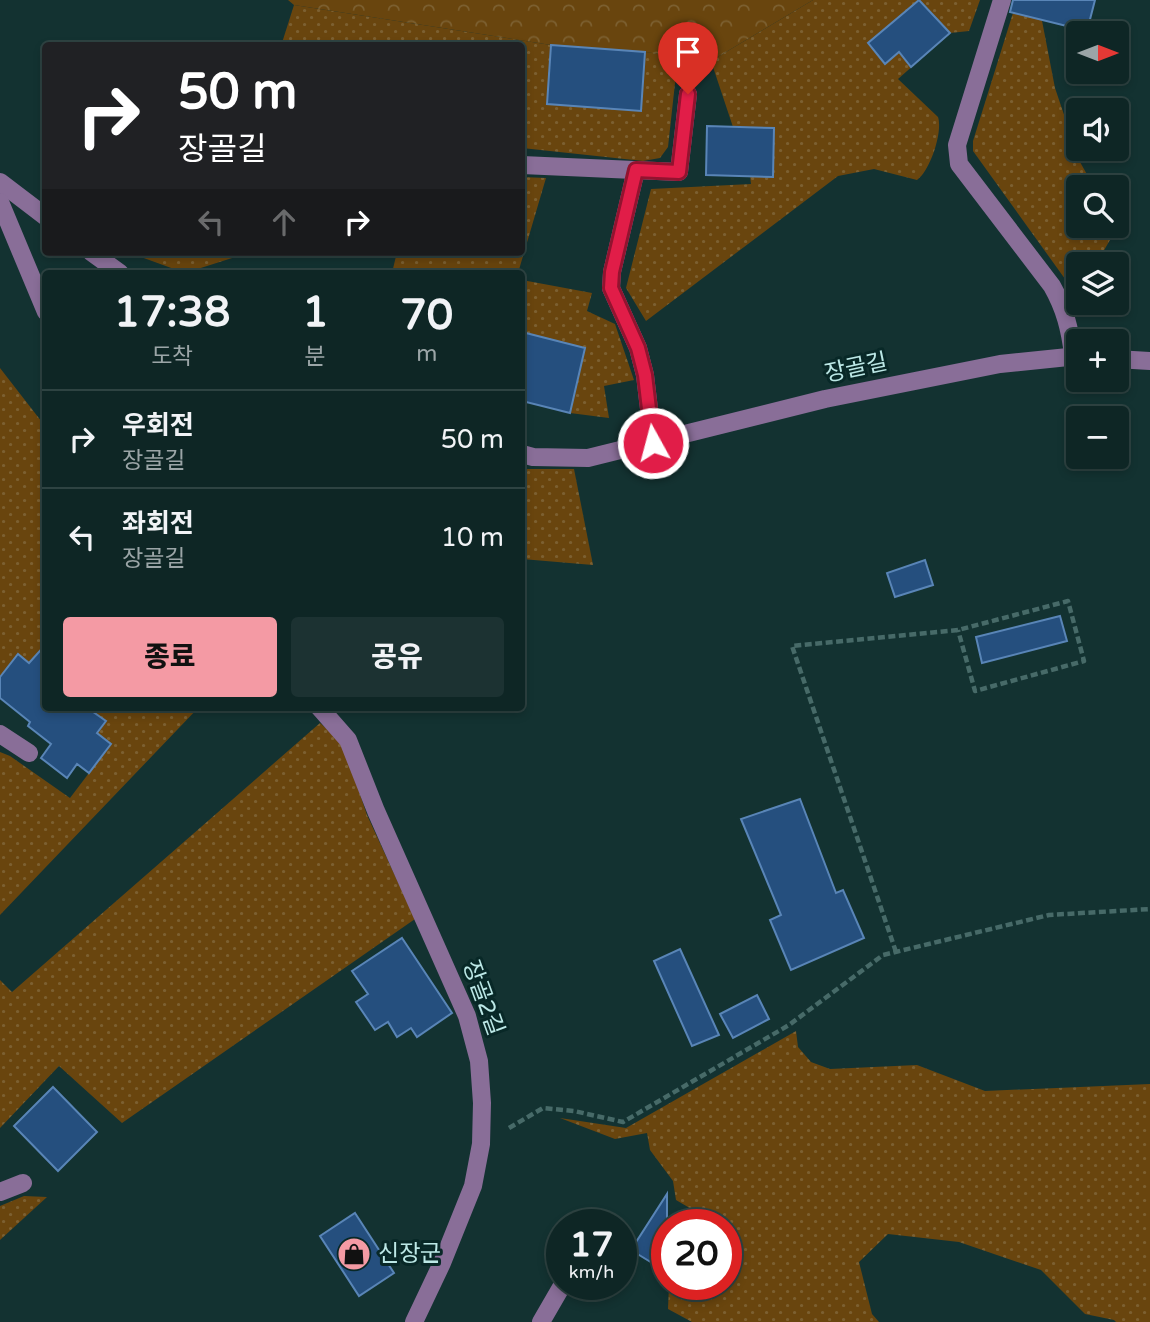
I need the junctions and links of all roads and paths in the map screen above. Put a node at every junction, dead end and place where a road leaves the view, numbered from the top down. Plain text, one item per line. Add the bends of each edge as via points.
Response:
1 (1002, 0) edge
2 (688, 94) dead end
3 (525, 165) edge
4 (636, 170) junction
5 (0, 181) edge
6 (0, 202) edge
7 (42, 214) edge
8 (97, 256) edge
9 (116, 270) edge
10 (42, 302) edge
11 (1070, 329) edge
12 (1066, 356) edge
13 (1129, 360) edge
14 (1150, 361) edge
15 (653, 443) junction
16 (525, 455) edge
17 (958, 631) junction
18 (323, 711) edge
19 (0, 734) edge
20 (29, 753) dead end
21 (1150, 909) edge
22 (896, 952) junction
23 (481, 1144) junction
24 (23, 1184) dead end
25 (0, 1192) edge
26 (554, 1300) edge
27 (414, 1322) edge
28 (541, 1322) edge

1 - 11 lane, 장골길 via 957,145 959,164 1052,286
2 - 4 lane via 679,172
3 - 4 lane
4 - 15 lane via 611,288 638,348
5 - 7 lane
6 - 10 lane
8 - 9 lane
12 - 15 lane, 장골길 via 1000,364 825,399
13 - 14 lane
15 - 16 lane, 장골길 via 588,458
17 - 17 path via 1068,601 1084,661 975,691
17 - 22 path via 792,646
18 - 23 lane, 장골2길 via 348,740 467,1016 479,1061
19 - 20 lane
21 - 22 path via 1049,915
22 - 23 path via 883,956 789,1025 623,1122 543,1108
23 - 27 lane, 장골2길 via 473,1186
24 - 25 lane
26 - 28 lane

